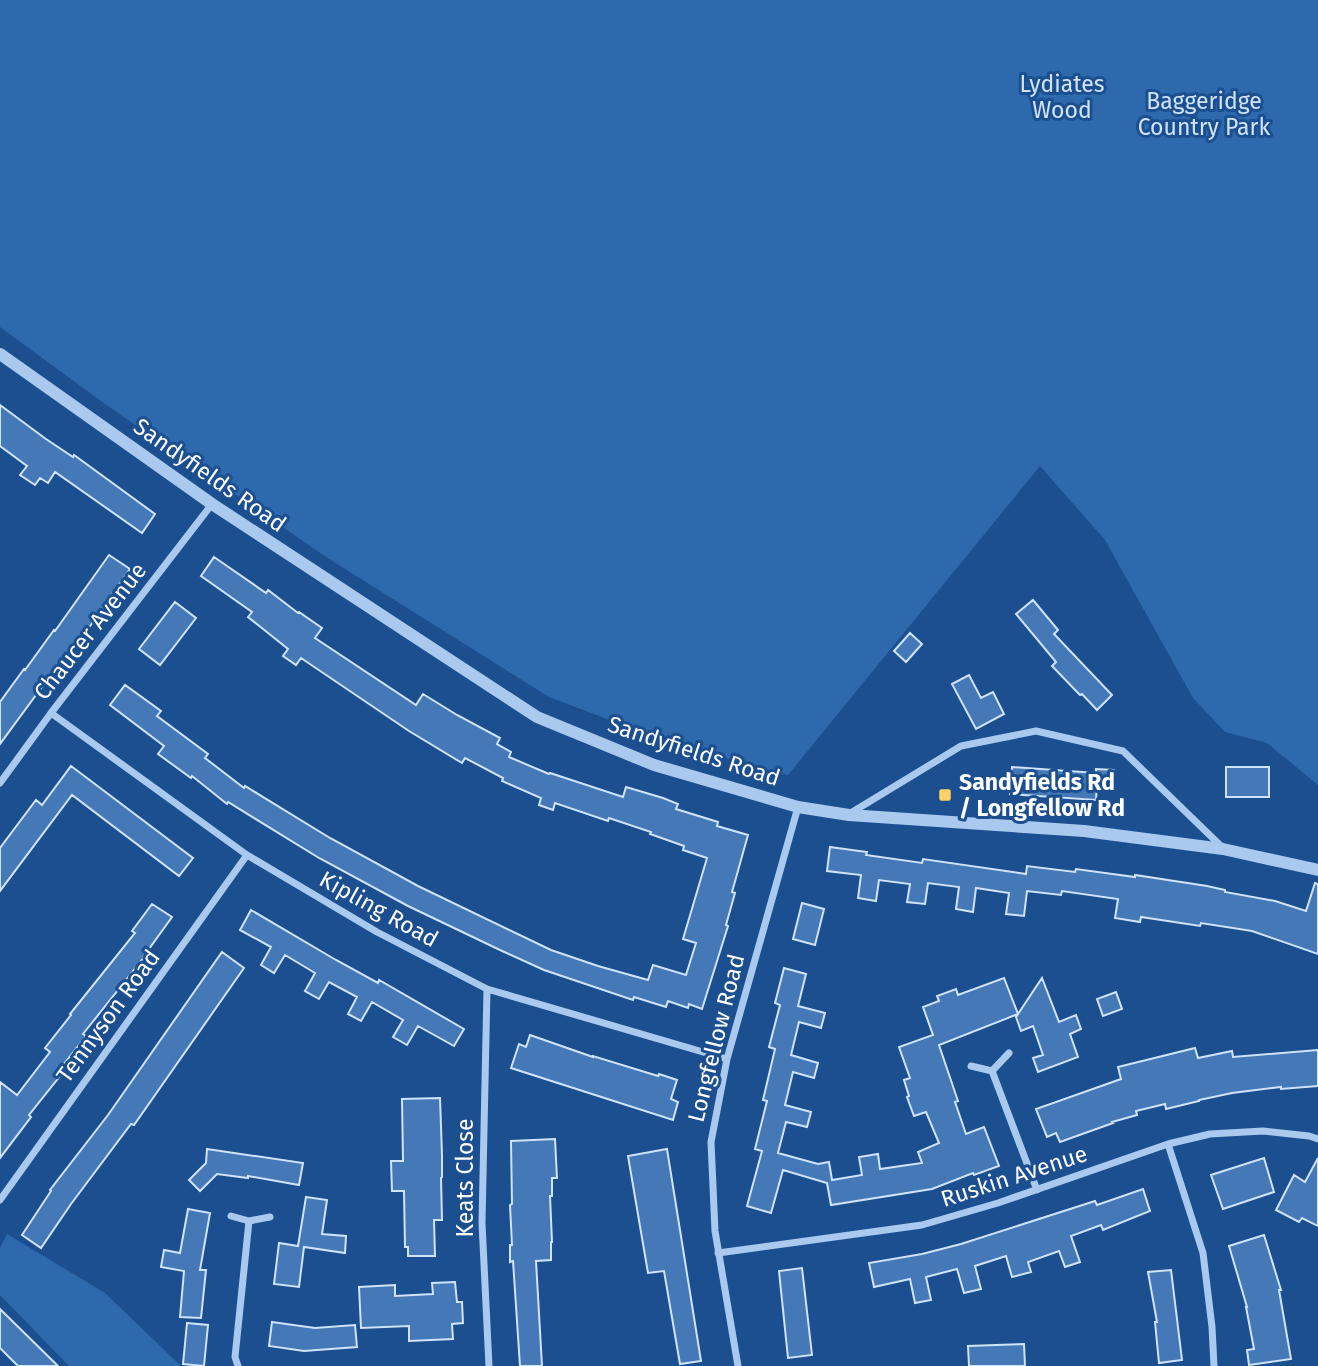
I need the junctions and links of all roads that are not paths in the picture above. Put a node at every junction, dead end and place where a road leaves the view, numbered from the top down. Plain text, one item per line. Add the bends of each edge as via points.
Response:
1 (0, 354) edge
2 (212, 504) junction
3 (51, 713) junction
4 (0, 783) edge
5 (798, 807) junction
6 (849, 815) junction
7 (1223, 849) junction
8 (247, 855) junction
9 (1318, 870) edge
10 (487, 989) junction
11 (1009, 1053) dead end
12 (727, 1059) junction
13 (971, 1066) dead end
14 (992, 1071) junction
15 (1318, 1139) edge
16 (1168, 1143) junction
17 (1037, 1190) junction
18 (0, 1200) edge
19 (231, 1216) dead end
20 (270, 1217) dead end
21 (249, 1221) junction
22 (718, 1252) junction
23 (238, 1366) edge
24 (489, 1366) edge
25 (738, 1366) edge
26 (1214, 1366) edge

1 - 2 street, Sandyfields Road
2 - 3 street, Chaucer Avenue
2 - 5 street, Sandyfields Road via 537,717 654,765
3 - 4 street, Chaucer Avenue
3 - 8 street, Kipling Road
5 - 6 street, Sandyfields Road
5 - 12 street, Longfellow Road
6 - 7 street, Sandyfields Road via 1084,831
6 - 7 street via 961,746 1036,731 1123,751
7 - 9 street, Sandyfields Road
8 - 10 street, Kipling Road via 377,932
8 - 18 street, Tennyson Road
10 - 12 street, Kipling Road
10 - 24 street, Keats Close via 482,1223
11 - 14 street
12 - 22 street, Longfellow Road via 711,1142
13 - 14 street
14 - 17 street
15 - 16 street, Ruskin Avenue via 1263,1131 1210,1134
16 - 17 street, Ruskin Avenue
16 - 26 street via 1203,1253
17 - 22 street, Ruskin Avenue via 922,1225
19 - 21 street
20 - 21 street
21 - 23 street
22 - 25 street, Longfellow Road

